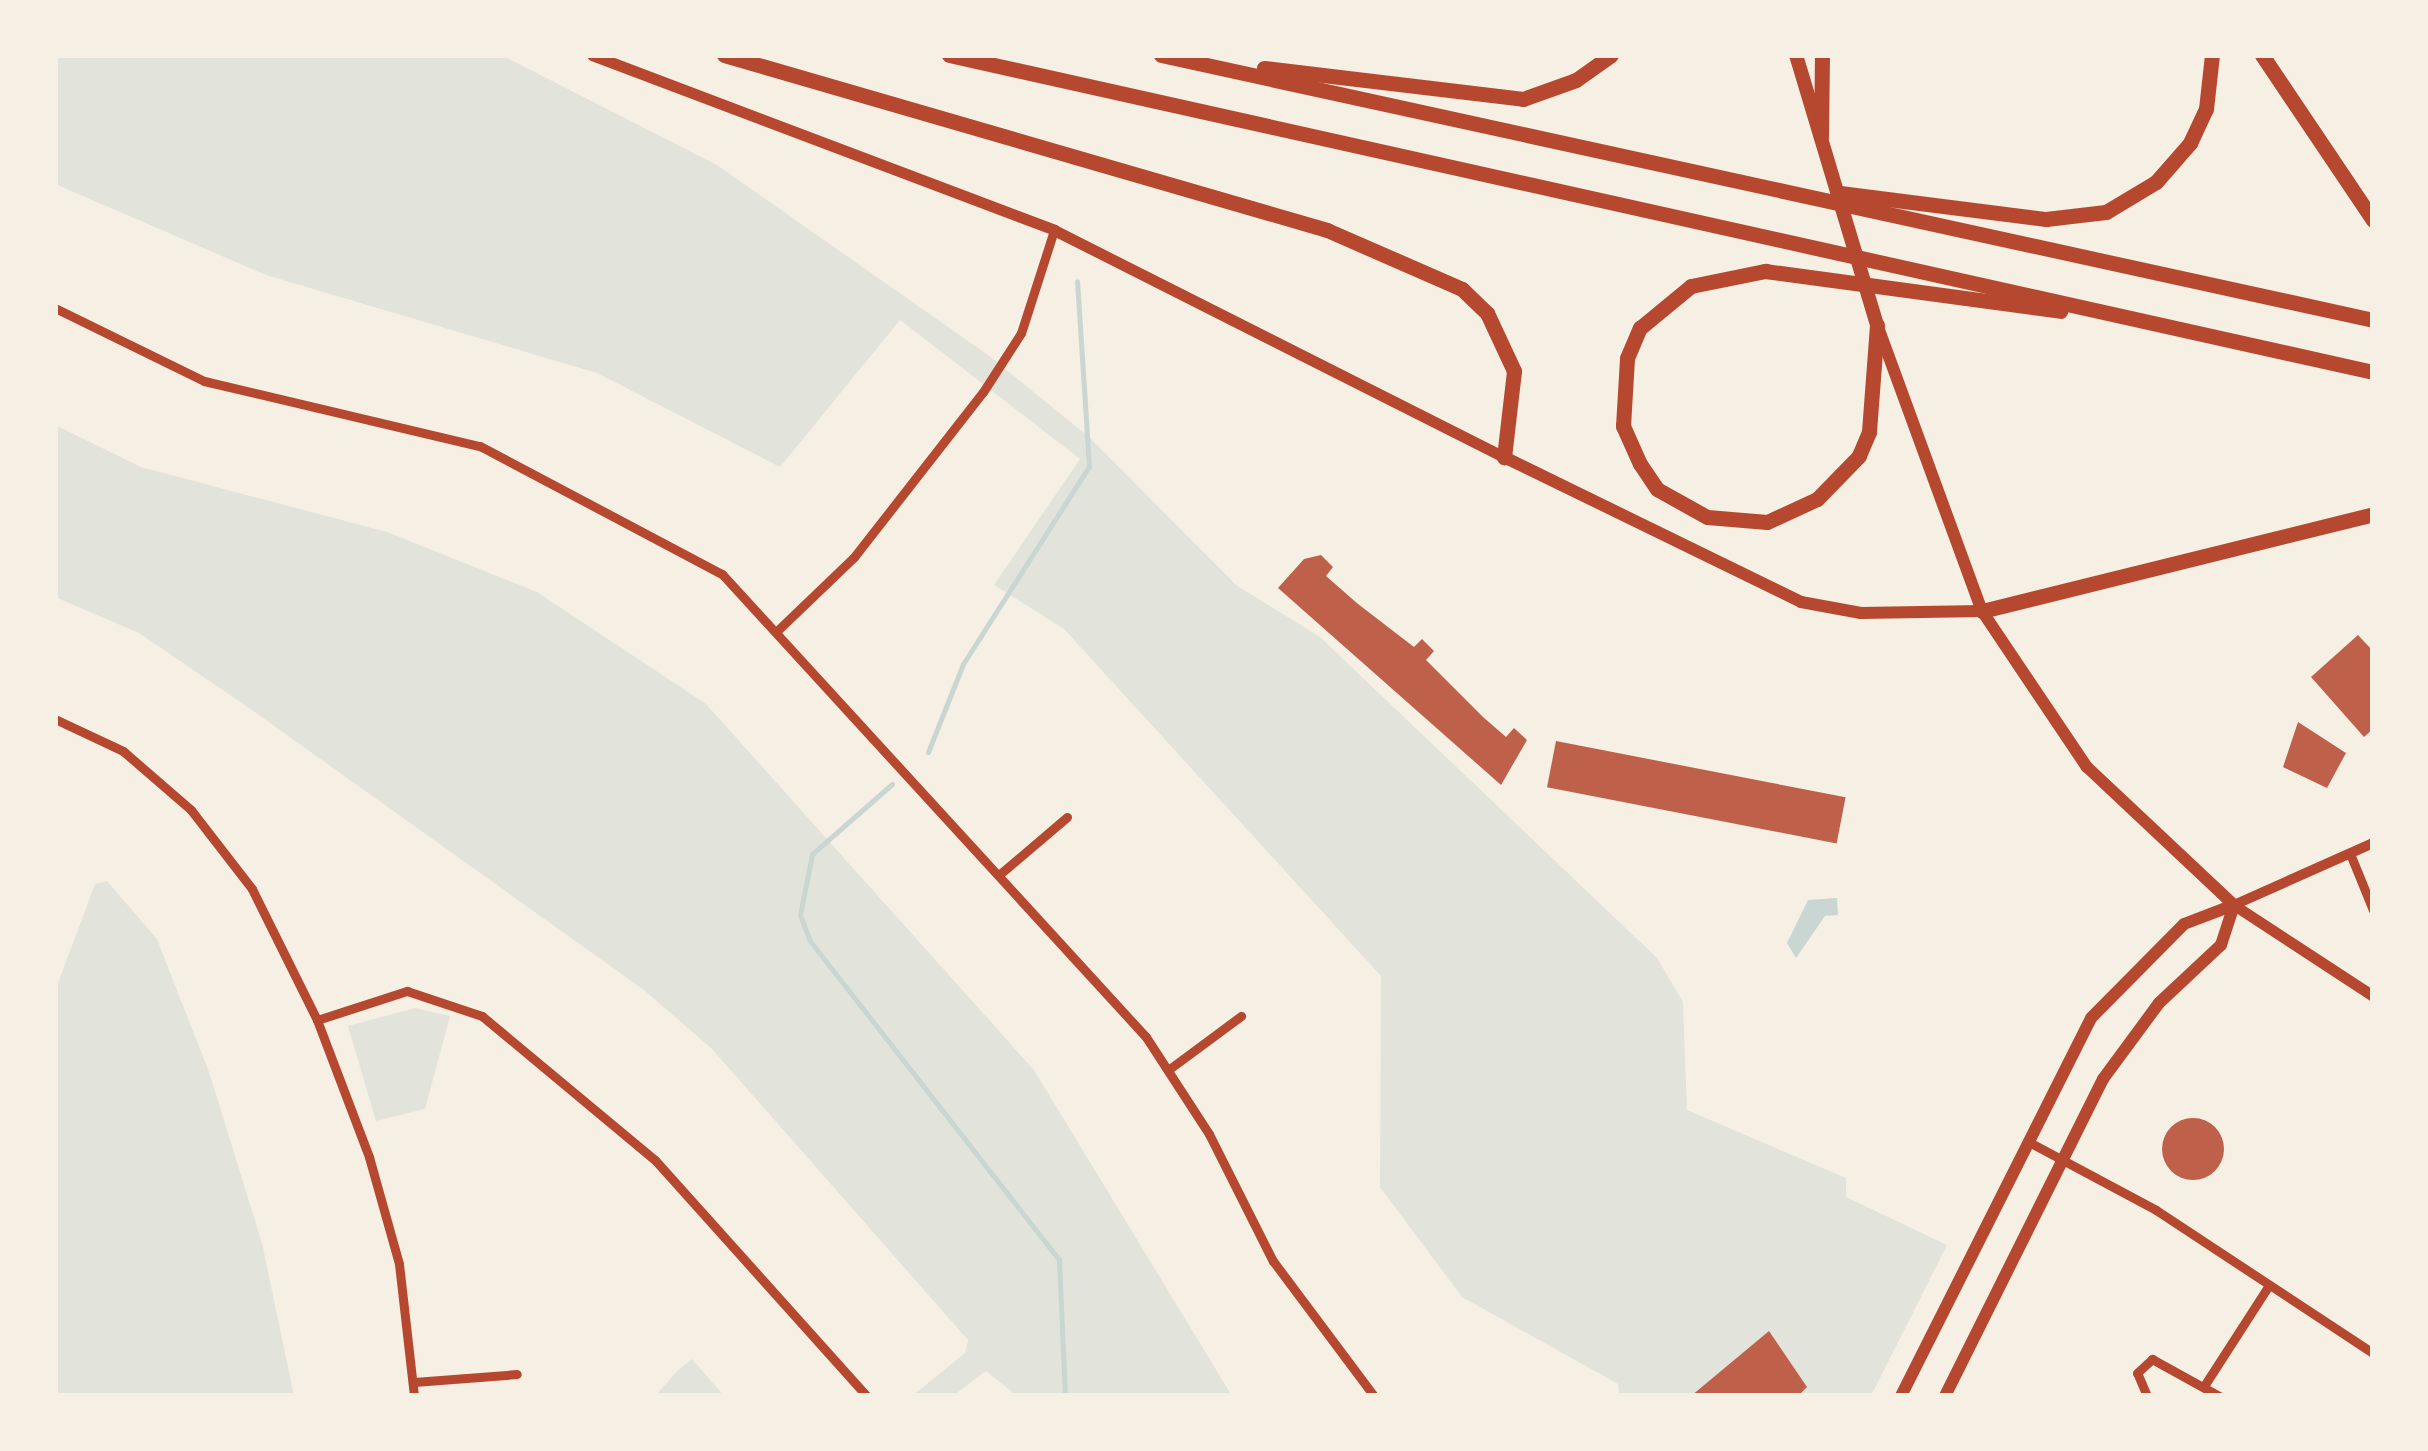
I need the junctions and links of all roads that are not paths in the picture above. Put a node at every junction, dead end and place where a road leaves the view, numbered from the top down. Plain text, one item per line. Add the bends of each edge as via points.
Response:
1 (592, 55) edge
2 (724, 55) edge
3 (949, 55) edge
4 (1160, 55) edge
5 (1170, 55) edge
6 (1612, 55) edge
7 (1796, 55) edge
8 (1822, 55) edge
9 (2212, 55) edge
10 (2262, 55) edge
11 (1821, 137) junction
12 (1740, 180) junction
13 (2373, 220) edge
14 (1054, 230) junction
15 (55, 308) edge
16 (2373, 320) edge
17 (1878, 325) junction
18 (2163, 325) junction
19 (2373, 372) edge
20 (1504, 457) junction
21 (2373, 514) edge
22 (1982, 611) junction
23 (779, 629) junction
24 (55, 718) edge
25 (1067, 817) dead end
26 (2373, 842) edge
27 (2350, 856) junction
28 (1000, 874) junction
29 (2234, 904) junction
30 (2373, 910) edge
31 (2373, 996) edge
32 (1241, 1016) dead end
33 (318, 1020) junction
34 (1168, 1070) junction
35 (2024, 1140) junction
36 (2062, 1159) junction
37 (2269, 1285) junction
38 (2373, 1353) edge
39 (517, 1374) dead end
40 (414, 1382) junction
41 (2204, 1386) junction
42 (414, 1396) edge
43 (867, 1396) edge
44 (1374, 1396) edge
45 (1901, 1396) edge
46 (1945, 1396) edge
47 (2147, 1396) edge
48 (2219, 1396) edge

1 - 14 main road
2 - 20 highway via 1327,230 1462,290 1487,313 1514,371
3 - 18 highway
4 - 12 highway
5 - 6 highway via 1523,99 1576,80
7 - 11 highway
8 - 11 highway
9 - 12 highway via 2206,109 2178,159 2138,195 2090,216 2046,219
10 - 13 highway
11 - 17 highway
12 - 16 highway
14 - 20 main road
14 - 23 street via 1021,334 982,392 854,557
15 - 23 street via 204,381 416,428 549,476 722,574
17 - 18 highway via 1869,432 1841,480 1817,499 1767,522 1707,517 1657,489 1640,464 1620,390 1640,328 1692,286 1731,273
17 - 22 main road
18 - 19 highway
20 - 22 main road via 1801,602 1862,613
21 - 22 highway
22 - 29 main road via 2087,766
23 - 28 street
24 - 33 street via 123,751 191,810 252,889
25 - 28 street
26 - 27 street
27 - 29 street
27 - 30 street
28 - 34 street
29 - 31 main road
29 - 35 main road via 2184,924 2109,996
29 - 36 main road via 2221,945 2126,1043
32 - 34 street
33 - 40 street via 399,1264
33 - 43 street via 407,991 482,1016 655,1160
34 - 44 street via 1273,1262
35 - 36 street
35 - 45 main road
36 - 37 street
36 - 46 main road
37 - 38 street
37 - 41 street
39 - 40 street
40 - 42 street
41 - 47 street via 2152,1359 2137,1373
41 - 48 street

